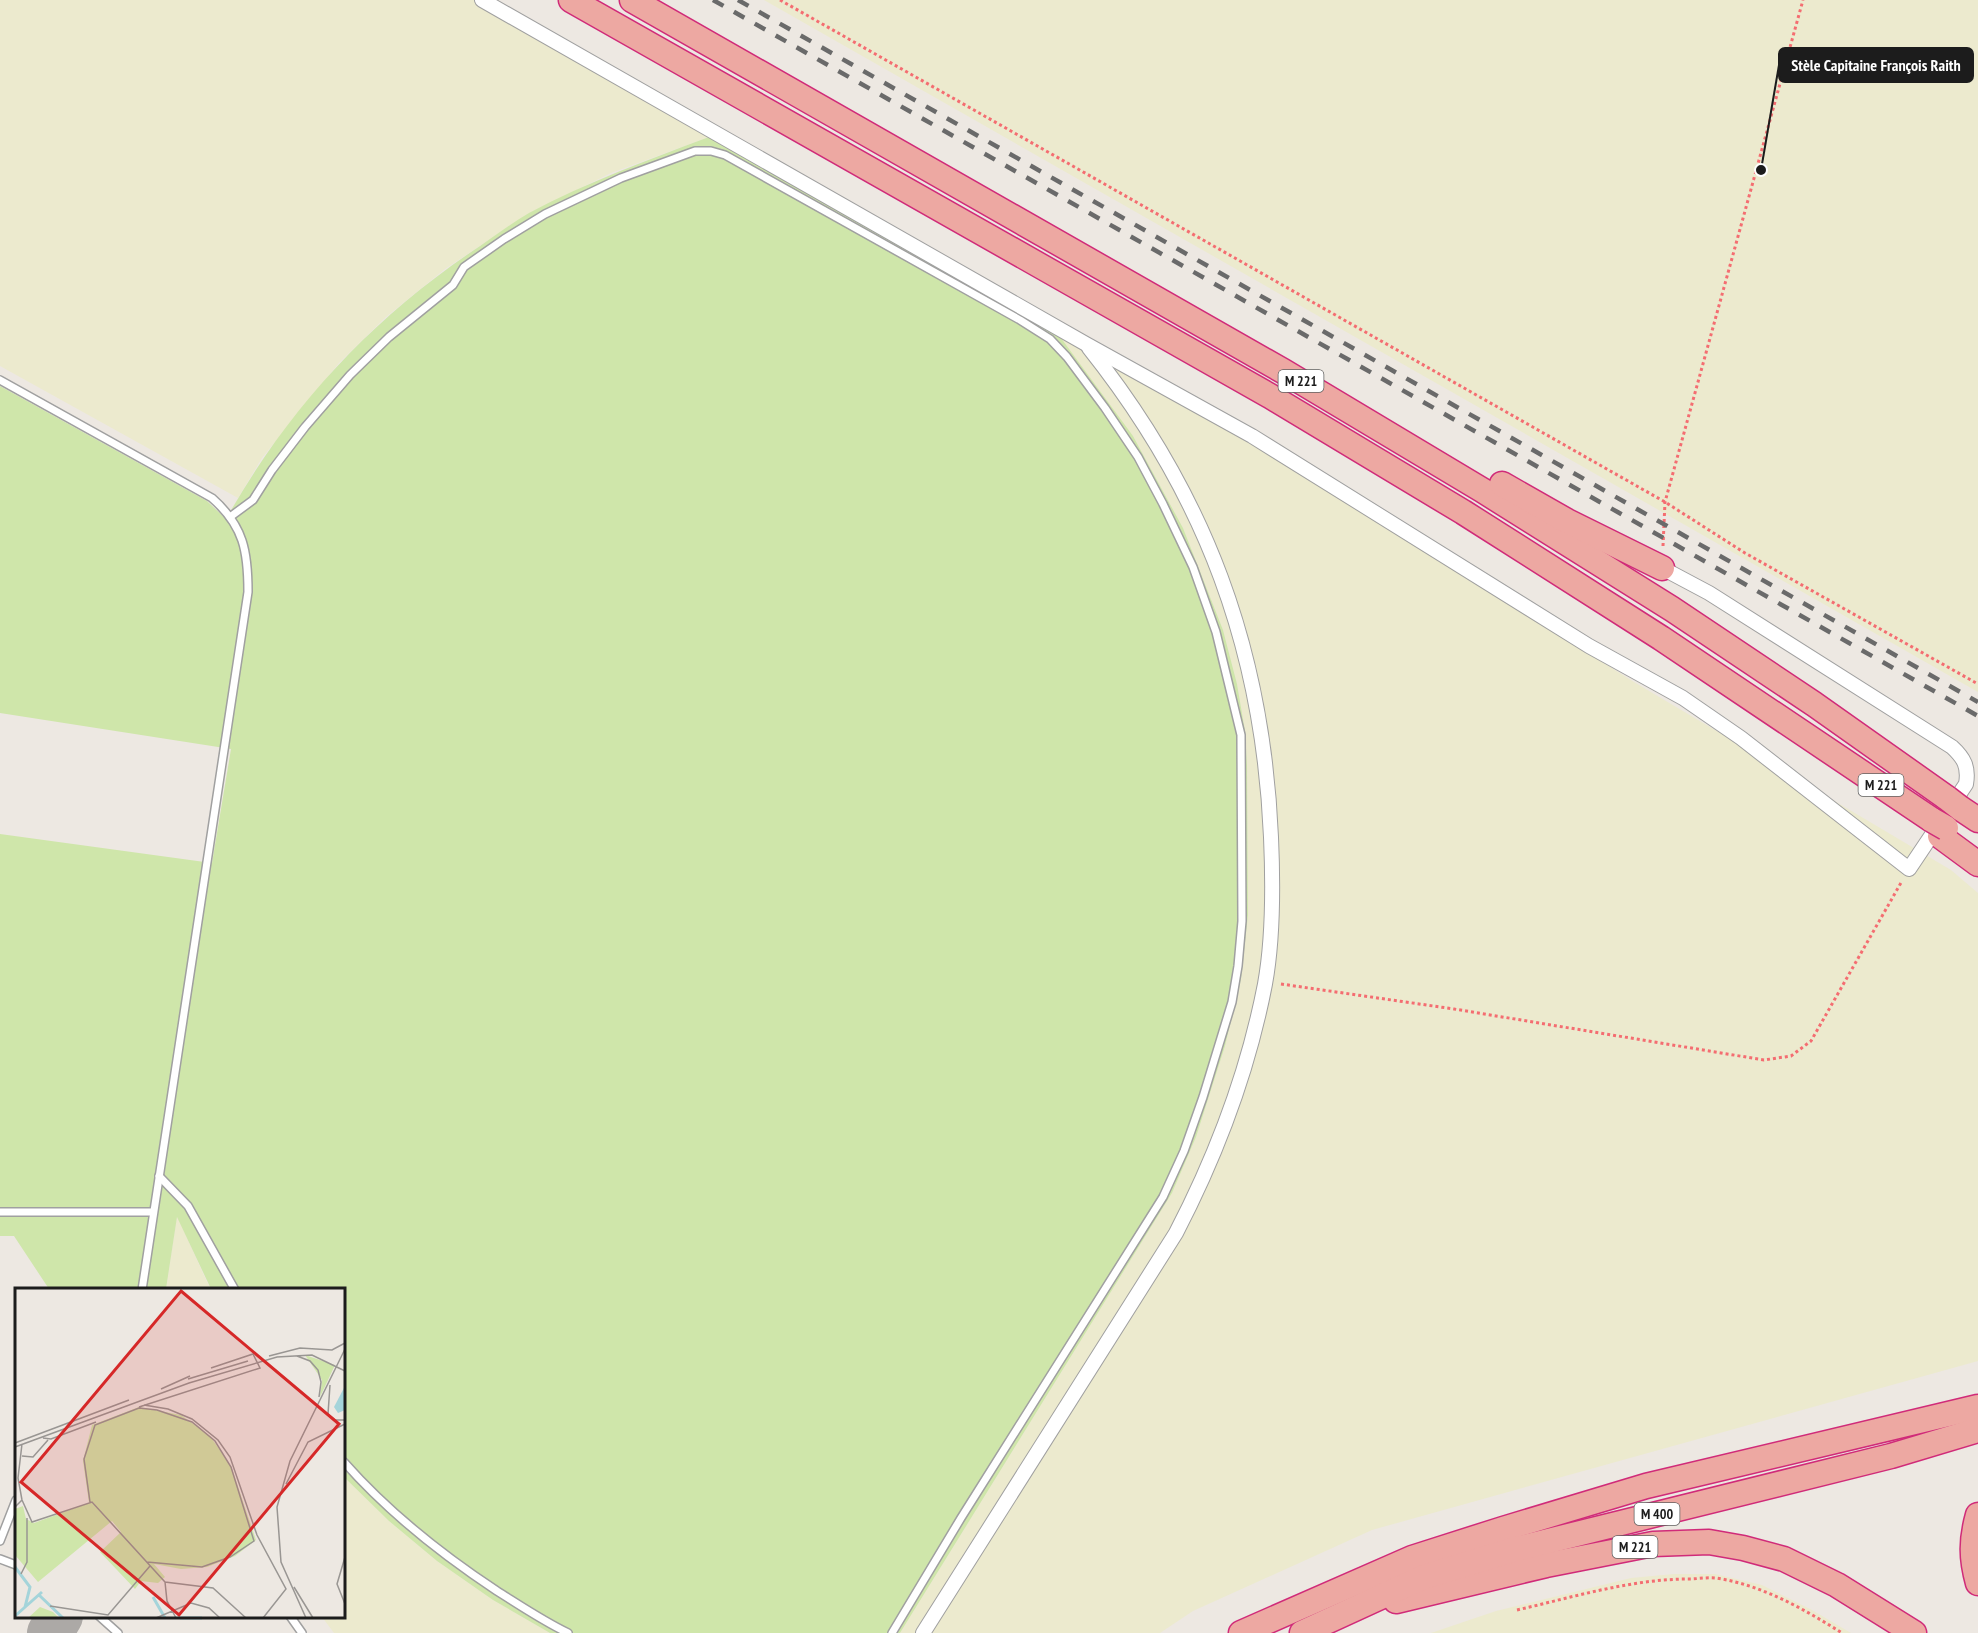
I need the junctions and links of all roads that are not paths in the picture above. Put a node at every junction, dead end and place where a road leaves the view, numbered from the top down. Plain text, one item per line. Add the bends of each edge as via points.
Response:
1 (482, 0) edge
2 (571, 0) edge
3 (632, 0) edge
4 (1086, 344) junction
5 (1283, 371) junction
6 (0, 380) edge
7 (230, 517) junction
8 (1662, 568) joint
9 (1962, 809) edge
10 (1936, 828) junction
11 (1978, 852) edge
12 (1978, 864) edge
13 (159, 1176) junction
14 (0, 1212) edge
15 (153, 1212) junction
16 (142, 1288) edge
17 (234, 1288) edge
18 (1978, 1390) edge
19 (1978, 1407) edge
20 (1978, 1430) edge
21 (345, 1463) edge
22 (1708, 1472) junction
23 (15, 1503) edge
24 (1978, 1515) edge
25 (0, 1541) edge
26 (0, 1559) edge
27 (15, 1565) edge
28 (1978, 1583) edge
29 (1341, 1615) junction
30 (100, 1618) edge
31 (291, 1618) edge
32 (118, 1633) edge
33 (302, 1633) edge
34 (568, 1633) edge
35 (892, 1633) edge
36 (923, 1633) edge
37 (1241, 1633) edge
38 (1302, 1633) edge
39 (1914, 1633) edge

1 - 4 street
2 - 10 highway, M 221 via 1270,396 1432,493 1660,638
3 - 5 highway, M 221
4 - 8 street via 1252,436 1569,634 1692,704 1909,868 1966,784 1968,773 1961,755 1709,593
4 - 36 street via 1143,423 1193,513 1220,573 1242,637 1260,717 1270,814 1272,863 1265,982 1234,1102 1199,1189 1176,1233
5 - 8 highway
5 - 9 highway, M 221 via 1482,489 1672,609
6 - 7 lane via 212,498
7 - 13 lane via 242,536 248,560 248,592
7 - 35 lane via 253,500 305,427 350,375 453,285 464,267 545,214 621,178 695,151 725,155 1050,339 1099,399 1137,457 1193,567 1216,632 1241,735 1242,921 1232,1002 1184,1151 1162,1197
10 - 11 highway, M 221
10 - 12 highway, M 221
13 - 15 lane
13 - 17 lane via 188,1206
14 - 15 lane
15 - 16 lane
18 - 22 highway via 1852,1424
19 - 22 highway, M 400
20 - 29 highway, M 400 via 1516,1549 1424,1577
21 - 34 lane via 411,1529 458,1565
22 - 37 highway, M 400 via 1646,1486 1412,1558
23 - 25 lane
24 - 28 highway via 1971,1544
26 - 27 lane
29 - 38 highway, M 400
29 - 39 highway, M 221 via 1557,1563 1653,1544 1709,1542 1784,1559 1837,1585
30 - 32 lane
31 - 33 lane

